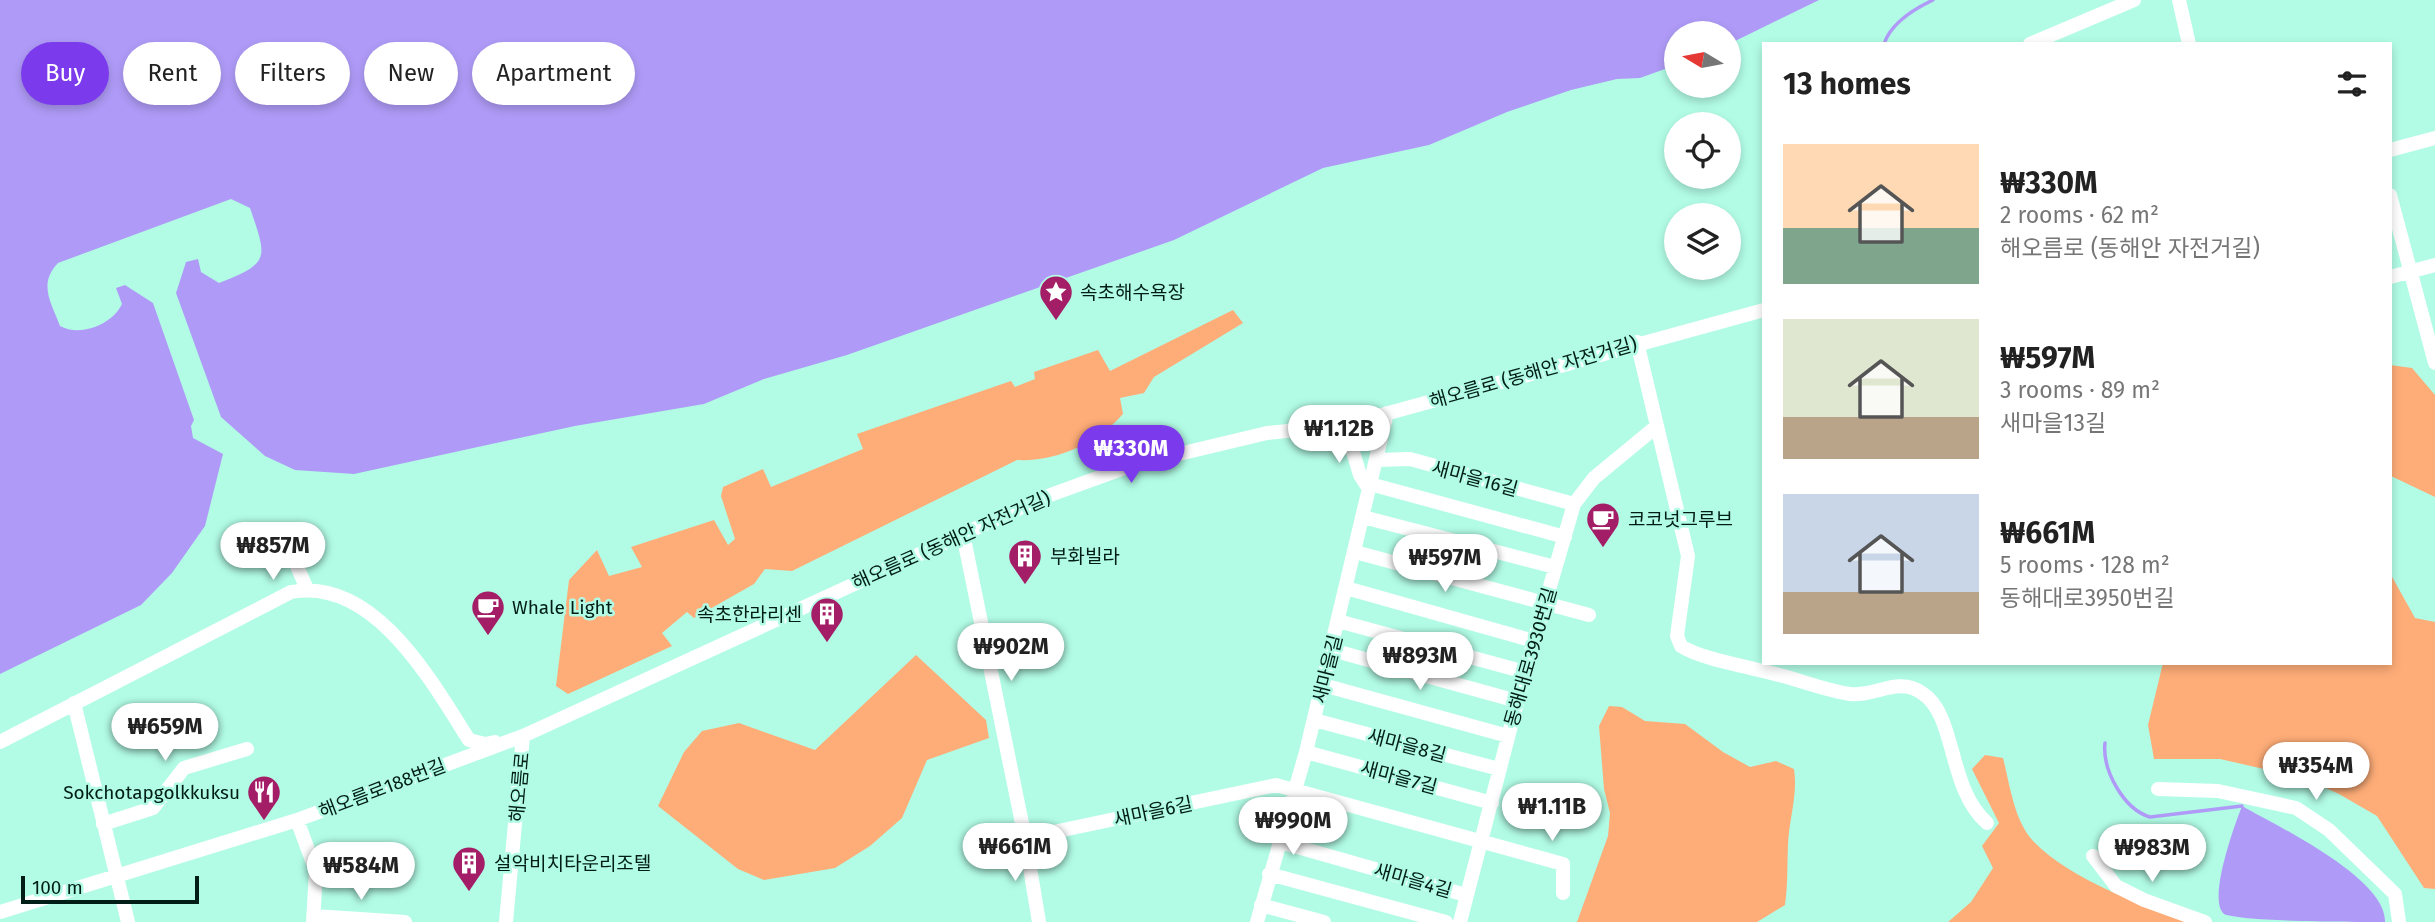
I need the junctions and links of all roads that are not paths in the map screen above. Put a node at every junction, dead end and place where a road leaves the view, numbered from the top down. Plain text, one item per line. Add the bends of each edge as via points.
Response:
1 (2134, 0) edge
2 (2179, 0) edge
3 (2035, 42) edge
4 (2189, 42) edge
5 (2435, 138) edge
6 (2392, 149) edge
7 (2392, 203) edge
8 (2435, 265) edge
9 (2410, 272) junction
10 (2392, 276) edge
11 (1762, 311) edge
12 (1637, 342) junction
13 (2435, 363) edge
14 (1387, 413) junction
15 (1345, 425) junction
16 (1657, 426) junction
17 (1376, 460) junction
18 (1370, 486) junction
19 (1574, 504) junction
20 (1363, 517) junction
21 (962, 534) junction
22 (1564, 537) junction
23 (1354, 552) junction
24 (296, 564) dead end
25 (1555, 567) junction
26 (1346, 588) junction
27 (307, 589) junction
28 (1544, 602) junction
29 (1589, 615) dead end
30 (1338, 621) junction
31 (1534, 642) junction
32 (1332, 650) junction
33 (1525, 672) junction
34 (1323, 685) junction
35 (1517, 701) junction
36 (74, 703) junction
37 (1314, 720) junction
38 (523, 736) junction
39 (1508, 736) junction
40 (0, 742) edge
41 (247, 749) dead end
42 (1306, 752) junction
43 (1499, 769) junction
44 (1294, 789) junction
45 (2158, 789) dead end
46 (1492, 803) junction
47 (297, 820) junction
48 (1987, 823) dead end
49 (103, 824) junction
50 (1025, 838) junction
51 (1280, 842) junction
52 (1482, 842) junction
53 (2094, 856) dead end
54 (1269, 874) junction
55 (116, 876) junction
56 (1563, 893) dead end
57 (1466, 895) junction
58 (0, 912) edge
59 (1254, 917) edge
60 (313, 919) edge
61 (128, 922) edge
62 (405, 922) edge
63 (506, 922) edge
64 (1039, 922) edge
65 (1324, 922) edge
66 (1446, 922) edge
67 (1460, 922) edge
68 (2205, 922) edge
69 (2399, 922) edge

1 - 3 street
2 - 4 street
5 - 6 street
7 - 9 street
8 - 9 street
9 - 10 street
9 - 13 street
11 - 12 street, 해오름로 (동해안 자전거길)
12 - 14 street, 해오름로 (동해안 자전거길)
12 - 16 street
14 - 15 street, 해오름로 (동해안 자전거길)
14 - 17 street, 새마을길
15 - 18 street via 1360,475
15 - 21 street, 해오름로 (동해안 자전거길) via 1268,433 1133,466 1042,498
16 - 19 street, 동해대로3930번길 via 1594,478
16 - 48 street via 1688,556 1678,636 1681,646 1849,694 1897,685 1924,694 1939,711 1966,799
17 - 18 street, 새마을길
17 - 19 street, 새마을16길 via 1410,459
18 - 20 street, 새마을길
18 - 22 street
19 - 22 street, 동해대로3930번길
20 - 23 street, 새마을길
20 - 25 street
21 - 38 street, 해오름로 (동해안 자전거길)
21 - 50 street
22 - 25 street, 동해대로3930번길
23 - 26 street, 새마을길
23 - 28 street
24 - 27 street
25 - 28 street, 동해대로3930번길
26 - 30 street, 새마을길
26 - 31 street
27 - 36 street via 291,592
27 - 38 street via 326,590 394,635 424,670 470,740 485,744
28 - 29 street
28 - 31 street, 동해대로3930번길
30 - 32 street, 새마을길
30 - 33 street
31 - 33 street, 동해대로3930번길
32 - 34 street, 새마을길
32 - 35 street
33 - 35 street, 동해대로3930번길
34 - 37 street, 새마을길
34 - 39 street
35 - 39 street, 동해대로3930번길
36 - 40 street
36 - 49 street
37 - 42 street, 새마을길
37 - 43 street, 새마을8길
38 - 47 street, 해오름로188번길
38 - 63 street, 해오름로
39 - 43 street, 동해대로3930번길
41 - 49 street via 184,768 153,808
42 - 44 street, 새마을길
42 - 46 street, 새마을7길
43 - 46 street, 동해대로3930번길
44 - 50 street, 새마을6길 via 1276,785
44 - 51 street, 새마을길
44 - 52 street, 새마을6길
45 - 69 street via 2218,791 2295,808 2329,830 2395,894
46 - 52 street, 동해대로3930번길
47 - 55 street, 해오름로188번길
47 - 60 street via 316,871
49 - 55 street
50 - 64 street
51 - 54 street, 새마을길
51 - 57 street, 새마을4길
52 - 56 street, 새마을6길 via 1563,864
52 - 57 street, 동해대로3930번길
53 - 68 street via 2116,886
54 - 59 street, 새마을길
54 - 66 street
55 - 58 street, 해오름로188번길
55 - 61 street
57 - 67 street, 동해대로3930번길
59 - 65 street
60 - 62 street

